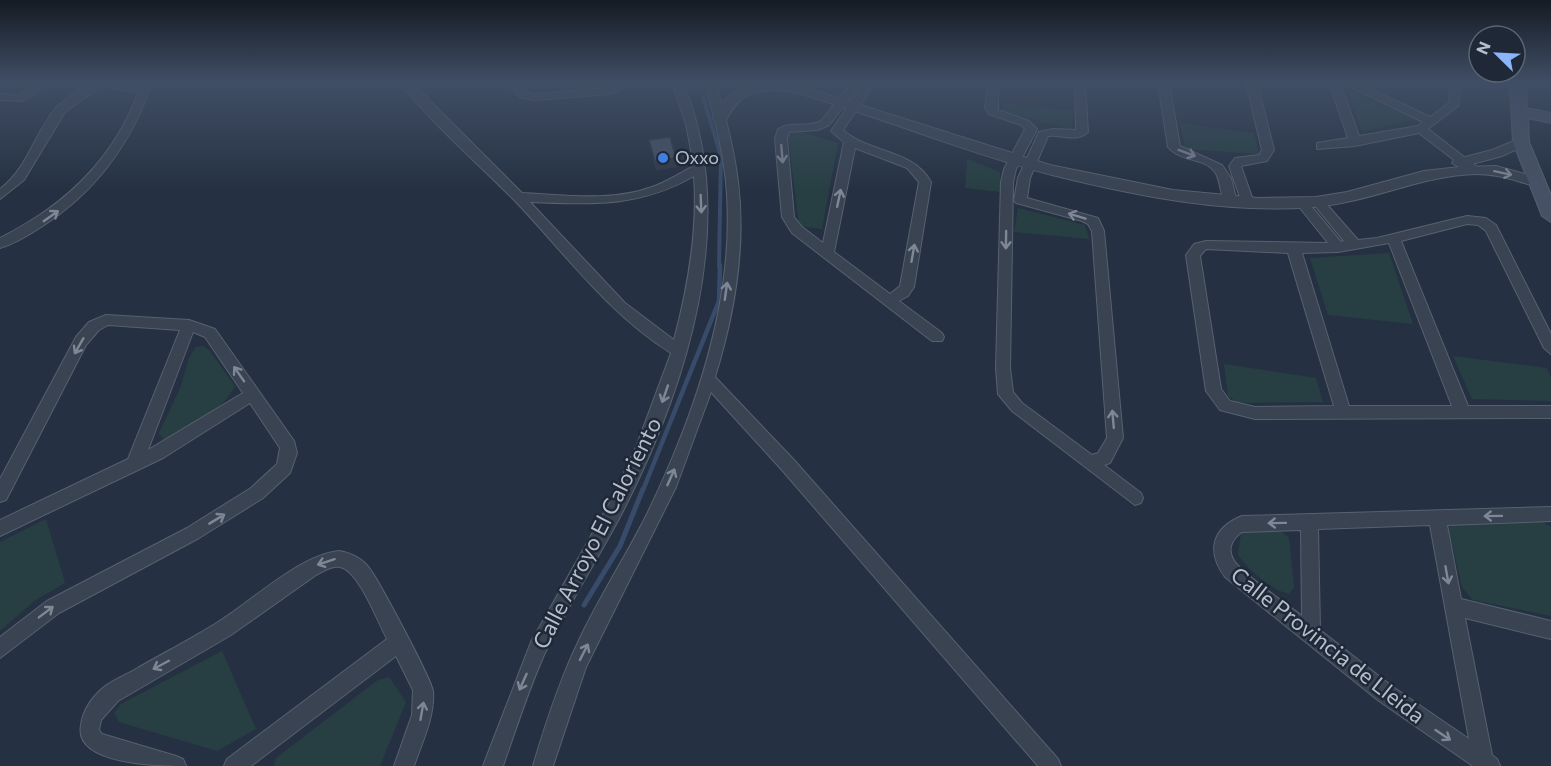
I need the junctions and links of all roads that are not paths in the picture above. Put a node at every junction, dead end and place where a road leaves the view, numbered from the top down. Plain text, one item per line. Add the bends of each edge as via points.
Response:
1 (720, 118) edge
2 (55, 119) edge
3 (133, 119) edge
4 (440, 119) edge
5 (692, 119) edge
6 (831, 119) edge
7 (842, 119) edge
8 (892, 119) edge
9 (1013, 119) edge
10 (1081, 119) edge
11 (1169, 119) edge
12 (1260, 119) edge
13 (1347, 119) edge
14 (1425, 119) edge
15 (1436, 119) edge
16 (1519, 119) edge
17 (1432, 122) junction
18 (1415, 130) junction
19 (850, 142) junction
20 (1355, 142) junction
21 (1521, 142) junction
22 (1321, 146) dead end
23 (1015, 160) junction
24 (1030, 164) junction
25 (700, 167) junction
26 (1464, 167) junction
27 (1543, 184) edge
28 (0, 195) edge
29 (519, 197) junction
30 (1014, 200) junction
31 (1231, 202) junction
32 (1318, 202) junction
33 (1248, 203) junction
34 (1302, 203) junction
35 (1551, 216) edge
36 (1394, 239) junction
37 (0, 244) edge
38 (1355, 245) junction
39 (1338, 247) junction
40 (1294, 250) junction
41 (827, 254) junction
42 (888, 301) junction
43 (189, 325) junction
44 (937, 337) dead end
45 (1551, 348) edge
46 (680, 351) junction
47 (707, 378) junction
48 (253, 394) junction
49 (1462, 411) junction
50 (1551, 411) edge
51 (1343, 412) junction
52 (1089, 464) junction
53 (134, 465) junction
54 (0, 495) edge
55 (1135, 498) dead end
56 (1551, 514) edge
57 (1437, 517) junction
58 (1309, 522) junction
59 (0, 528) edge
60 (1453, 606) junction
61 (1551, 630) edge
62 (1311, 636) junction
63 (400, 641) junction
64 (0, 648) edge
65 (1486, 764) edge
66 (176, 766) edge
67 (234, 766) edge
68 (404, 766) edge
69 (492, 766) edge
70 (543, 766) edge
71 (1051, 766) edge

47 -> 1 street, Calle Arroyo El Caloriento via 733,243 731,165
2 - 28 street via 24,175
37 -> 3 street via 43,222 89,184
4 - 29 street
5 - 25 street, Calle Arroyo El Caloriento
6 -> 41 street via 822,126 784,129 781,135 790,223
7 - 19 street via 837,131
8 - 23 street
9 - 23 street via 1030,129
10 - 24 street via 1082,132 1076,136 1046,132
11 -> 31 street via 1174,147 1216,164 1224,175
12 - 33 street via 1268,150 1263,158 1239,161 1235,166
13 - 20 street
14 - 17 street
15 - 17 street
16 - 21 main road
17 - 18 street
18 - 20 street
18 - 26 street
41 -> 19 street
42 -> 19 street via 907,286 925,182 923,175 911,166
20 - 22 street
21 - 26 street
21 - 27 main road
23 - 24 street
23 - 30 street via 1010,170
24 - 30 street
24 - 31 street via 1143,191
25 - 29 street via 664,187 631,197
25 -> 46 street, Calle Arroyo El Caloriento via 702,213 696,271
26 -> 27 street
26 - 32 street
27 - 35 main road
29 - 46 street via 635,321
30 -> 52 street via 1003,368 1006,394 1024,414
52 -> 30 street via 1104,458 1115,438 1098,231 1086,218
31 - 33 street
32 - 34 street
32 - 38 street
33 - 34 street
34 - 39 street
36 - 38 street
36 - 45 street via 1472,219 1486,223
36 - 49 street
38 - 39 street
39 - 40 street
40 - 51 street
40 - 51 street via 1214,245 1195,251 1193,262 1214,391 1225,406 1245,412
41 - 42 street
42 - 44 street
48 -> 43 street via 210,333
43 - 53 street
43 -> 54 street via 106,320 87,332
46 -> 69 street, Calle Arroyo El Caloriento via 646,444 538,648
70 -> 47 street, Calle Arroyo El Caloriento via 579,661 669,482
47 - 71 street
48 - 53 street
64 -> 48 street via 53,607 193,533 273,480 284,468 288,446
49 - 50 street
49 - 51 street
52 - 55 street
53 - 59 street
56 -> 57 street, Calle Provincia de Lleida
57 - 58 street, Calle Provincia de Lleida
57 -> 60 street
58 - 62 street
58 -> 62 street, Calle Provincia de Lleida via 1235,525 1224,536 1223,556 1231,571
60 - 61 street
60 - 65 street
62 -> 65 street, Calle Provincia de Lleida
63 -> 66 street via 356,566 339,559 320,563 224,629 124,685 102,702 92,716 89,733 96,742
63 - 67 street
68 -> 63 street via 424,699 418,676

